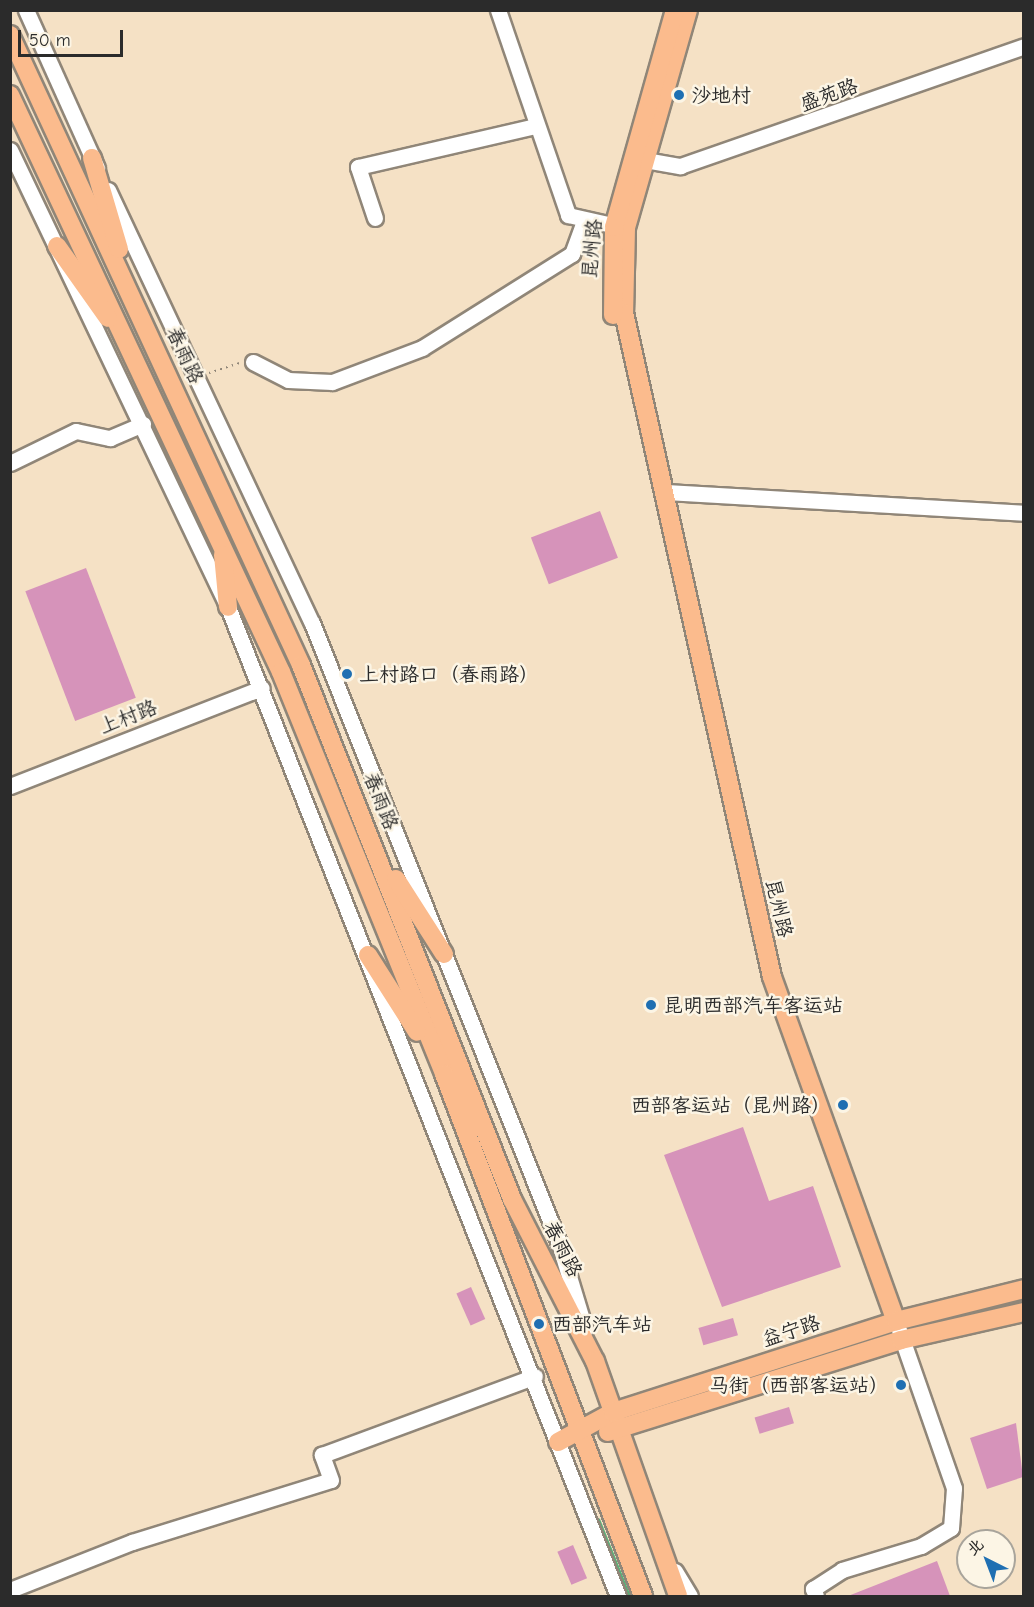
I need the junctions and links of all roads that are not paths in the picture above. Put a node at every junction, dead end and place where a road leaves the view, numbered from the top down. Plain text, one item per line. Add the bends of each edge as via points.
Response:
1 (26, 10) edge
2 (498, 10) edge
3 (675, 10) edge
4 (688, 10) edge
5 (10, 35) edge
6 (1023, 46) edge
7 (10, 94) edge
8 (536, 126) junction
9 (10, 150) edge
10 (93, 158) junction
11 (645, 160) junction
12 (375, 218) dead end
13 (583, 223) junction
14 (620, 228) junction
15 (57, 246) junction
16 (134, 300) junction
17 (136, 359) junction
18 (253, 362) road end
19 (143, 424) junction
20 (10, 463) edge
21 (664, 492) junction
22 (1023, 513) edge
23 (222, 539) junction
24 (228, 607) junction
25 (262, 688) junction
26 (10, 786) edge
27 (374, 845) junction
28 (444, 954) junction
29 (368, 955) junction
30 (444, 1074) junction
31 (1023, 1289) edge
32 (1023, 1312) edge
33 (896, 1321) junction
34 (901, 1340) junction
35 (595, 1361) junction
36 (535, 1376) junction
37 (613, 1412) junction
38 (618, 1430) junction
39 (580, 1434) junction
40 (558, 1442) junction
41 (663, 1553) junction
42 (10, 1590) edge
43 (618, 1596) edge
44 (643, 1596) edge
45 (678, 1596) edge
46 (690, 1596) edge
47 (816, 1596) edge

1 - 10 street
2 - 8 street
3 - 14 main road, 昆州路
4 - 11 main road, 昆州路
5 - 16 main road, 春雨路
6 - 11 street, 盛苑路 via 680,166
7 - 17 main road
8 - 12 street via 358,167
8 - 13 street via 559,199 568,215
9 - 15 street
10 - 16 main road
10 - 28 street via 312,623
11 - 14 main road, 昆州路
13 - 14 street
13 - 18 street via 572,254 412,352 332,382 288,380
14 - 21 main road, 昆州路 via 624,313
15 - 17 main road
15 - 19 street
16 - 27 main road, 春雨路 via 244,532
17 - 23 main road
19 - 20 street via 110,438 76,431
19 - 24 street
21 - 22 street
21 - 33 main road, 昆州路 via 771,977
23 - 24 main road
23 - 30 main road
24 - 25 street
25 - 26 street, 上村路
25 - 29 street
27 - 28 main road
27 - 35 main road, 春雨路 via 512,1199
28 - 35 street via 559,1243
29 - 30 main road
29 - 36 street
30 - 39 main road
31 - 33 main road, 益宁路
32 - 34 main road, 益宁路
33 - 34 street
33 - 37 main road, 益宁路
34 - 38 main road, 益宁路
34 - 47 street via 954,1488 951,1528 921,1546 842,1570 813,1589
35 - 37 main road, 春雨路
36 - 40 street
36 - 42 street via 322,1455 331,1480 132,1542
37 - 38 main road, 春雨路
37 - 39 main road, 益宁路
38 - 39 main road, 益宁路
38 - 41 main road, 春雨路
39 - 40 main road, 益宁路
39 - 44 main road
40 - 43 street
41 - 45 main road, 春雨路
41 - 46 street

